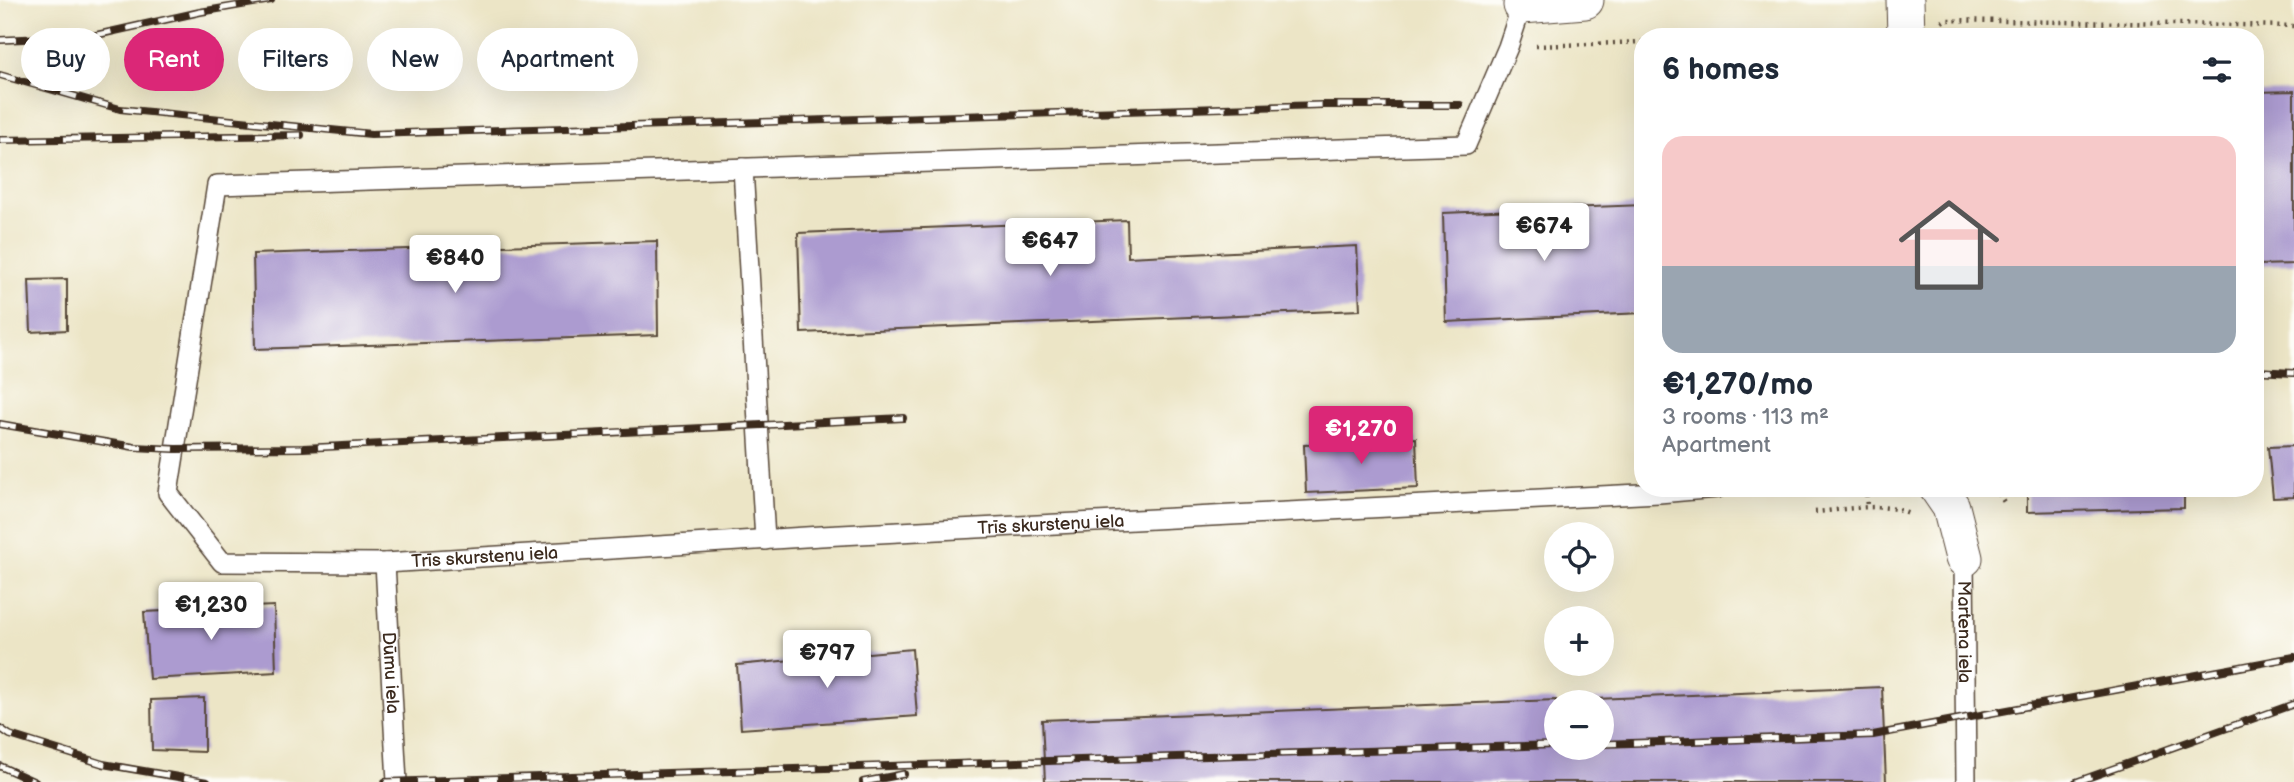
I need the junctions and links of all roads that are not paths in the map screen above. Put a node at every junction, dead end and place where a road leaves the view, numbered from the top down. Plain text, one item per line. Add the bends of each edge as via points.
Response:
1 (1584, 0) edge
2 (1905, 0) edge
3 (1522, 5) joint
4 (1920, 28) edge
5 (743, 169) junction
6 (1634, 494) edge
7 (1944, 497) edge
8 (765, 540) junction
9 (1964, 558) joint
10 (385, 564) junction
11 (397, 782) edge
12 (1966, 782) edge

1 - 3 street
2 - 4 street
3 - 5 lane via 1466,145
5 - 8 lane
5 - 10 lane, Trīs skursteņu iela via 217,186 168,493 222,562
6 - 8 lane, Trīs skursteņu iela
7 - 9 street, Martena iela
8 - 10 lane, Trīs skursteņu iela
9 - 12 lane, Martena iela
10 - 11 lane, Dūmu iela

